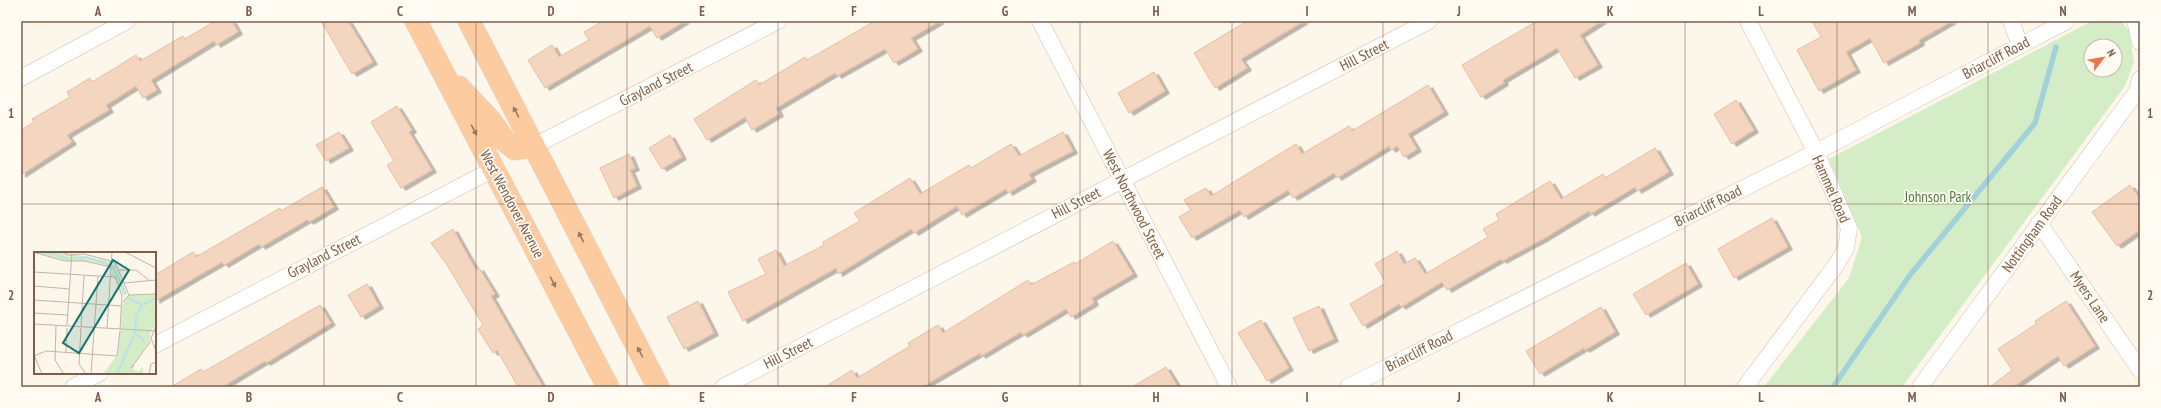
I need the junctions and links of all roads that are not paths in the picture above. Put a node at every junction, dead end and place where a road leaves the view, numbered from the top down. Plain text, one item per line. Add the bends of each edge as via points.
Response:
1 (127, 21) edge
2 (416, 21) edge
3 (469, 21) edge
4 (778, 21) edge
5 (1040, 21) edge
6 (1429, 21) edge
7 (1748, 21) edge
8 (2011, 21) edge
9 (2067, 21) edge
10 (2135, 21) edge
11 (2140, 42) edge
12 (2020, 46) junction
13 (441, 67) junction
14 (21, 78) edge
15 (2140, 79) edge
16 (534, 146) junction
17 (1816, 152) junction
18 (494, 169) junction
19 (1121, 180) junction
20 (2039, 223) junction
21 (156, 343) edge
22 (2140, 370) edge
23 (98, 374) edge
24 (73, 387) edge
25 (608, 387) edge
26 (658, 387) edge
27 (723, 387) edge
28 (1229, 387) edge
29 (1348, 387) edge
30 (1745, 387) edge
31 (1920, 387) edge

1 - 14 street
2 - 13 highway, West Wendover Avenue
16 -> 3 highway
4 - 16 street, Grayland Street
5 - 19 street, West Northwood Street
6 - 19 street, Hill Street
7 - 17 street, Hammel Road
8 - 12 street
9 - 12 street, Briarcliff Road
10 - 11 street
12 - 17 street, Briarcliff Road
13 - 16 highway via 490,120 505,141 515,149
13 -> 18 highway, West Wendover Avenue
15 - 20 street, Nottingham Road via 2137,91
26 -> 16 highway
17 - 29 street, Briarcliff Road
17 - 30 street, Hammel Road via 1849,228 1846,248
18 - 21 street, Grayland Street
18 -> 25 highway, West Wendover Avenue
19 - 27 street, Hill Street
19 - 28 street, West Northwood Street
20 - 22 street, Myers Lane
20 - 31 street, Nottingham Road
23 - 24 street

